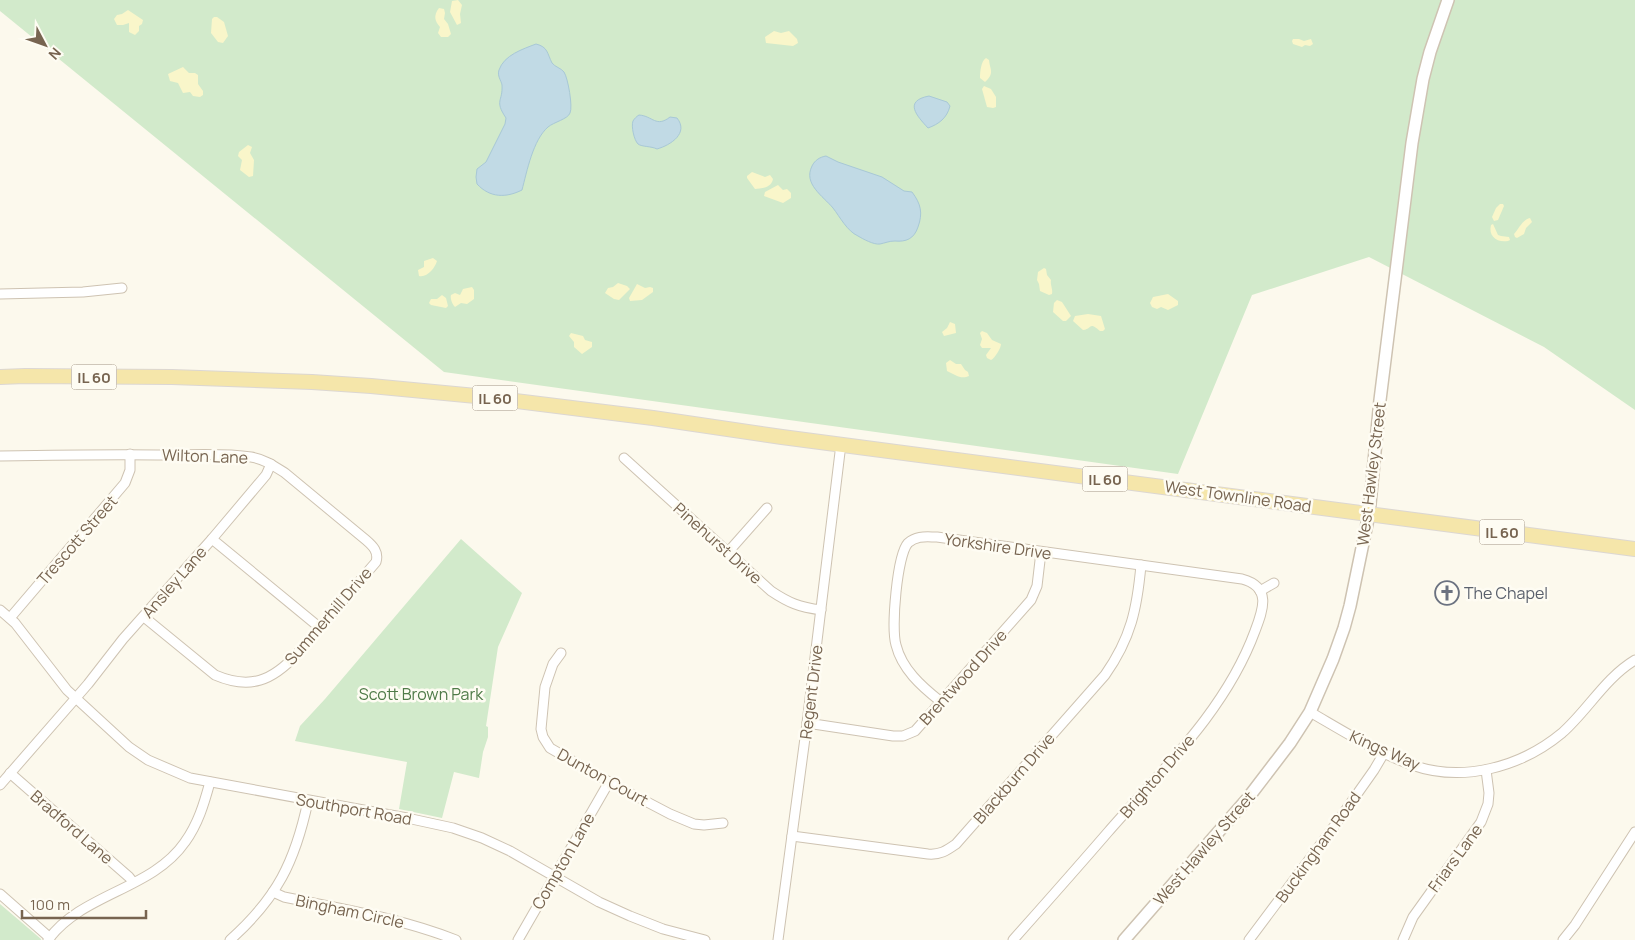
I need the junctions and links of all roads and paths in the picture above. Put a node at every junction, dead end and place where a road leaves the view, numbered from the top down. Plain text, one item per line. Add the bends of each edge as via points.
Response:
1 (1448, 0) edge
2 (122, 288) dead end
3 (0, 294) edge
4 (0, 377) edge
5 (841, 444) junction
6 (130, 454) junction
7 (0, 456) edge
8 (624, 458) dead end
9 (271, 464) junction
10 (767, 508) dead end
11 (1369, 514) junction
12 (212, 539) junction
13 (1635, 549) edge
14 (729, 551) junction
15 (376, 552) joint
16 (1041, 552) junction
17 (1141, 564) junction
18 (1274, 583) dead end
19 (1260, 591) junction
20 (0, 610) edge
21 (821, 610) junction
22 (144, 617) junction
23 (10, 618) junction
24 (319, 627) junction
25 (561, 653) dead end
26 (1635, 660) edge
27 (75, 699) junction
28 (940, 701) junction
29 (1310, 712) junction
30 (807, 723) junction
31 (1384, 753) junction
32 (1486, 770) junction
33 (10, 773) junction
34 (210, 782) junction
35 (609, 782) junction
36 (0, 785) edge
37 (308, 800) junction
38 (724, 823) dead end
39 (1635, 832) edge
40 (792, 836) junction
41 (554, 876) junction
42 (133, 882) junction
43 (274, 892) junction
44 (0, 894) edge
45 (49, 939) edge
46 (230, 940) edge
47 (456, 940) edge
48 (518, 940) edge
49 (705, 940) edge
50 (778, 940) edge
51 (1013, 940) edge
52 (1124, 940) edge
53 (1248, 940) edge
54 (1403, 940) edge
55 (1563, 940) edge

1 - 11 street, West Hawley Street via 1425,70 1412,144
2 - 3 street
4 - 5 main road, IL 60 via 172,377 371,386 496,398
5 - 11 main road, West Townline Road / IL 60
5 - 21 street, Regent Drive
6 - 7 street, Wilton Lane
6 - 9 street, Wilton Lane via 226,455 251,457
6 - 23 street, Trescott Street via 130,470 125,483
8 - 14 street, Pinehurst Drive
9 - 12 street, Ansley Lane via 266,475
9 - 15 street, Wilton Lane via 366,540
10 - 14 street
11 - 13 main road, West Townline Road / IL 60
11 - 29 street, West Hawley Street via 1344,628
12 - 22 street, Ansley Lane
12 - 24 street
14 - 21 street, Pinehurst Drive via 786,602
15 - 24 street, Summerhill Drive via 376,562
16 - 17 street, Yorkshire Drive
16 - 28 street, Brentwood Drive via 1037,586 1031,600
16 - 28 street, Yorkshire Drive via 925,536 913,540 904,549 893,621 895,644 917,682
17 - 19 street, Yorkshire Drive via 1242,579 1253,583
17 - 40 street, Blackburn Drive via 1134,616 1116,660 956,844 944,852 928,854
18 - 19 street
19 - 51 street, Brighton Drive via 1263,610 1251,642 1216,704 1192,736
20 - 23 street, Southport Road
21 - 30 street, Regent Drive
22 - 24 street, Summerhill Drive via 215,675 241,682 272,676
22 - 27 street, Ansley Lane
23 - 27 street, Southport Road
25 - 35 street, Dunton Court via 553,664 545,688 543,737 550,748
26 - 32 street, Kings Way via 1618,673 1562,732 1525,757
27 - 33 street, Ansley Lane
27 - 34 street, Southport Road via 148,760 190,778
28 - 30 street, Brentwood Drive via 915,731 903,736
29 - 31 street, Kings Way
29 - 52 street, West Hawley Street via 1248,798
30 - 40 street, Regent Drive
31 - 32 street, Kings Way via 1429,770
31 - 53 street, Buckingham Road via 1343,814
32 - 54 street, Friars Lane via 1488,804 1481,822 1413,917
33 - 36 street, Ansley Lane
33 - 42 street, Bradford Lane
34 - 37 street, Southport Road
34 - 42 street via 195,828 184,844 169,860
35 - 38 street, Dunton Court via 694,824
35 - 41 street, Compton Lane
37 - 41 street, Southport Road via 452,828 510,851
37 - 43 street via 289,866
39 - 55 street
40 - 50 street, Regent Drive
41 - 48 street, Compton Lane
41 - 49 street, Southport Road via 630,916
42 - 45 street via 79,912
43 - 46 street via 250,922
43 - 47 street, Bingham Circle via 284,898 419,926
44 - 45 street

